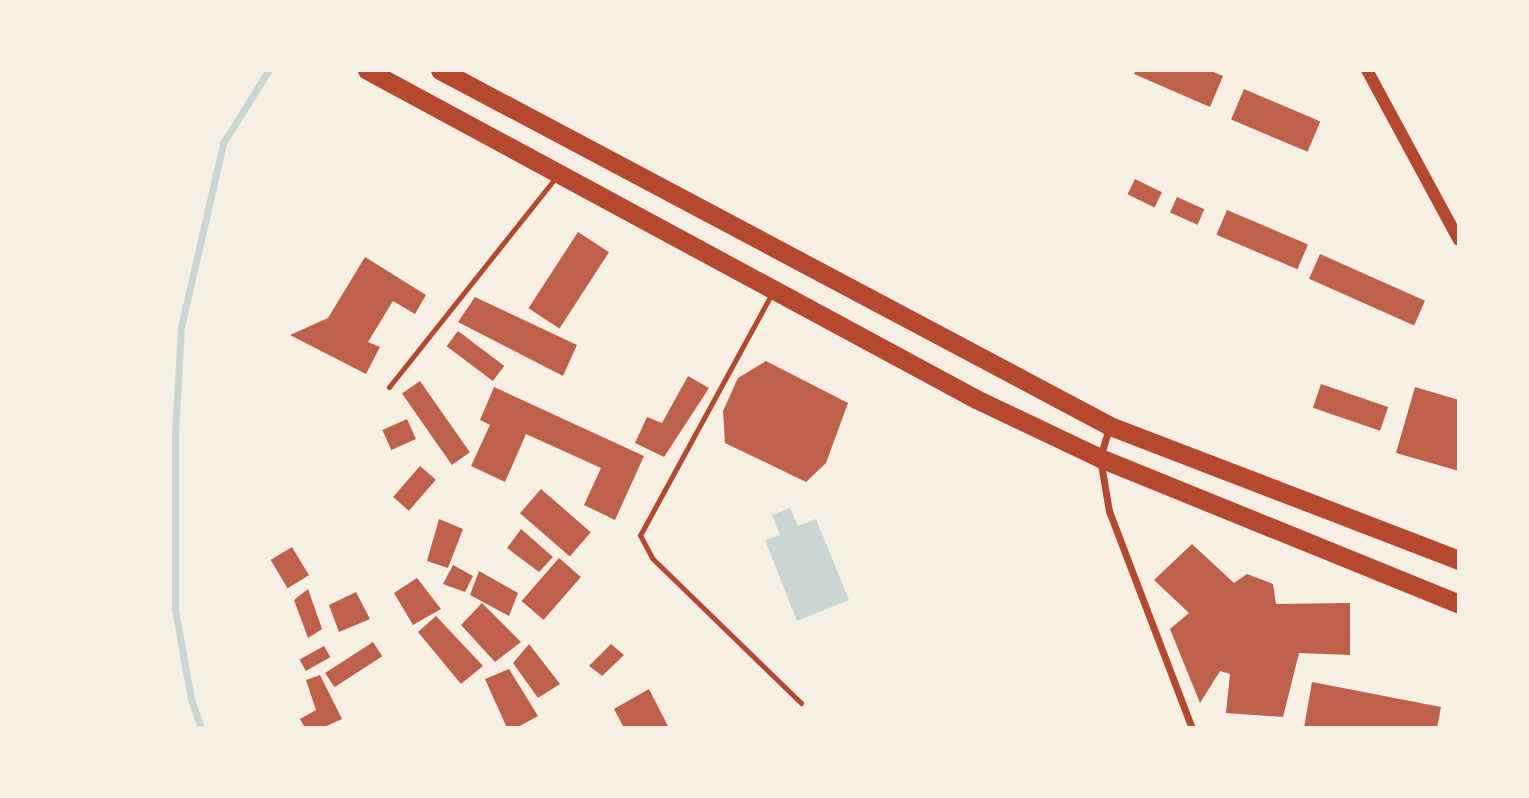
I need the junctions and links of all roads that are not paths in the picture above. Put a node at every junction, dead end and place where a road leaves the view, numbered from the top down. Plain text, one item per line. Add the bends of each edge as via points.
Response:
1 (366, 70) edge
2 (440, 70) edge
3 (1367, 70) edge
4 (559, 174) junction
5 (1459, 240) edge
6 (774, 290) junction
7 (390, 387) dead end
8 (1110, 426) junction
9 (1100, 458) junction
10 (1459, 560) edge
11 (1459, 604) edge
12 (801, 703) dead end
13 (1192, 728) edge

1 - 4 highway
2 - 8 highway
3 - 5 street
4 - 6 highway
4 - 7 lane
6 - 9 highway via 976,399
6 - 12 lane via 640,535 652,558
8 - 9 street
8 - 10 highway
9 - 11 highway
9 - 13 street via 1109,512

